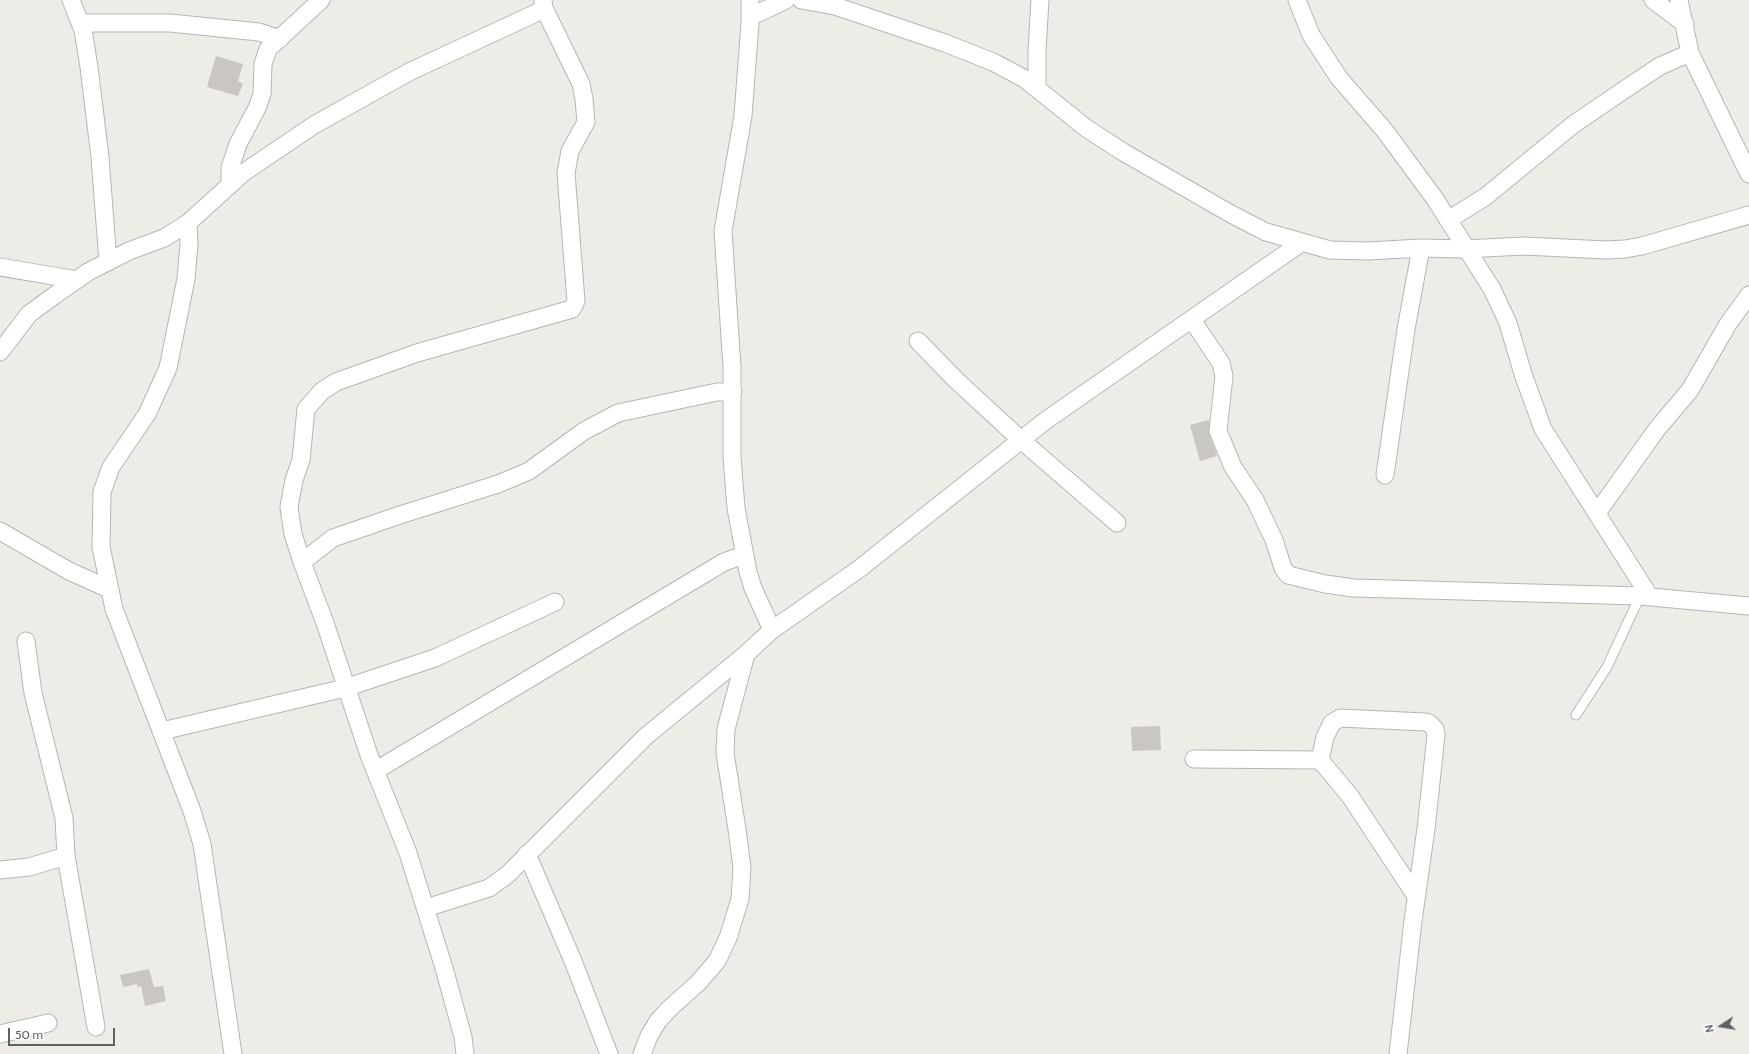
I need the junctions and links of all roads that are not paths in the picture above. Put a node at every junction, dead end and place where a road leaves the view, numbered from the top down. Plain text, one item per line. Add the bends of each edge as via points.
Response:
1 (71, 0) edge
2 (321, 0) edge
3 (786, 0) edge
4 (801, 0) edge
5 (1040, 0) edge
6 (1297, 0) edge
7 (1653, 0) edge
8 (1679, 0) edge
9 (544, 4) edge
10 (750, 8) edge
11 (80, 23) junction
12 (1685, 24) junction
13 (280, 39) junction
14 (1690, 53) junction
15 (1037, 88) junction
16 (1749, 174) edge
17 (230, 185) junction
18 (1749, 215) edge
19 (1448, 220) junction
20 (188, 223) junction
21 (1301, 243) junction
22 (1421, 248) junction
23 (1465, 249) junction
24 (108, 262) junction
25 (0, 267) edge
26 (77, 280) junction
27 (1749, 295) edge
28 (1192, 320) junction
29 (918, 341) dead end
30 (0, 352) edge
31 (733, 392) junction
32 (1021, 440) junction
33 (1385, 475) dead end
34 (1597, 513) junction
35 (1117, 523) dead end
36 (0, 531) edge
37 (744, 556) junction
38 (302, 562) junction
39 (109, 589) junction
40 (1645, 597) junction
41 (555, 602) dead end
42 (1749, 606) edge
43 (772, 630) junction
44 (26, 641) dead end
45 (746, 654) junction
46 (345, 688) junction
47 (1576, 715) dead end
48 (162, 731) junction
49 (1194, 759) dead end
50 (1320, 760) junction
51 (375, 771) junction
52 (527, 854) junction
53 (66, 856) junction
54 (0, 870) edge
55 (1416, 896) junction
56 (426, 908) junction
57 (48, 1023) dead end
58 (96, 1027) dead end
59 (0, 1034) edge
60 (233, 1054) edge
61 (465, 1054) edge
62 (609, 1054) edge
63 (642, 1054) edge
64 (1398, 1054) edge

1 - 11 street
2 - 13 street
3 - 10 street
4 - 15 street via 835,6 945,43 993,62
5 - 15 street
6 - 19 street via 1311,35 1339,78 1385,131
7 - 12 street
8 - 12 street
9 - 17 street via 358,99 295,138 243,173
9 - 38 street via 580,84 584,99 586,122 570,151 566,173 576,301 572,309 417,353 336,382 322,391 306,409 301,460 289,507 293,534
10 - 31 street via 742,116 723,231
11 - 13 street via 170,23 259,32
11 - 24 street via 95,110
12 - 14 street
13 - 17 street via 268,49 263,64 262,94 238,144 230,168
14 - 16 street
14 - 19 street via 1660,66 1574,124 1495,189
15 - 21 street via 1086,128 1123,152 1266,232
17 - 20 street
18 - 23 street via 1625,249 1524,246
19 - 23 street
20 - 24 street via 164,238
20 - 39 street via 186,279 168,368 147,414 111,467 102,492 101,547
21 - 22 street via 1330,250
21 - 28 street
22 - 23 street
22 - 33 street via 1406,329
23 - 34 street via 1492,289 1508,324 1543,429
24 - 26 street
25 - 26 street
26 - 30 street via 29,314
27 - 34 street via 1728,324 1690,390 1657,429
28 - 32 street
28 - 40 street via 1221,363 1224,376 1218,431 1233,467 1255,500 1274,540 1283,568 1288,574 1325,584 1354,588
29 - 32 street
31 - 37 street via 732,457 736,508
31 - 38 street via 717,392 618,413 584,431 529,471 498,484 333,538
32 - 35 street
32 - 43 street via 859,569
34 - 40 street
36 - 39 street via 69,571
37 - 43 street via 753,588
37 - 51 street via 724,562
38 - 46 street via 325,623
39 - 48 street
40 - 42 street
40 - 47 lane via 1607,667
41 - 46 street via 435,658
43 - 45 street
44 - 53 street via 33,693 64,818
45 - 52 street via 645,737
45 - 63 street via 726,729 725,753 742,868 740,899 728,938 716,961 698,983 658,1021
46 - 48 street
46 - 51 street
48 - 60 street via 202,844
49 - 50 street
50 - 55 street via 1350,796
50 - 55 street via 1325,737 1332,723 1340,718 1425,722 1435,729 1427,821
51 - 56 street via 408,853
52 - 56 street via 518,865 489,888
52 - 62 street
53 - 54 street via 29,867
53 - 58 street
55 - 64 street
56 - 61 street via 463,1037
57 - 59 street

